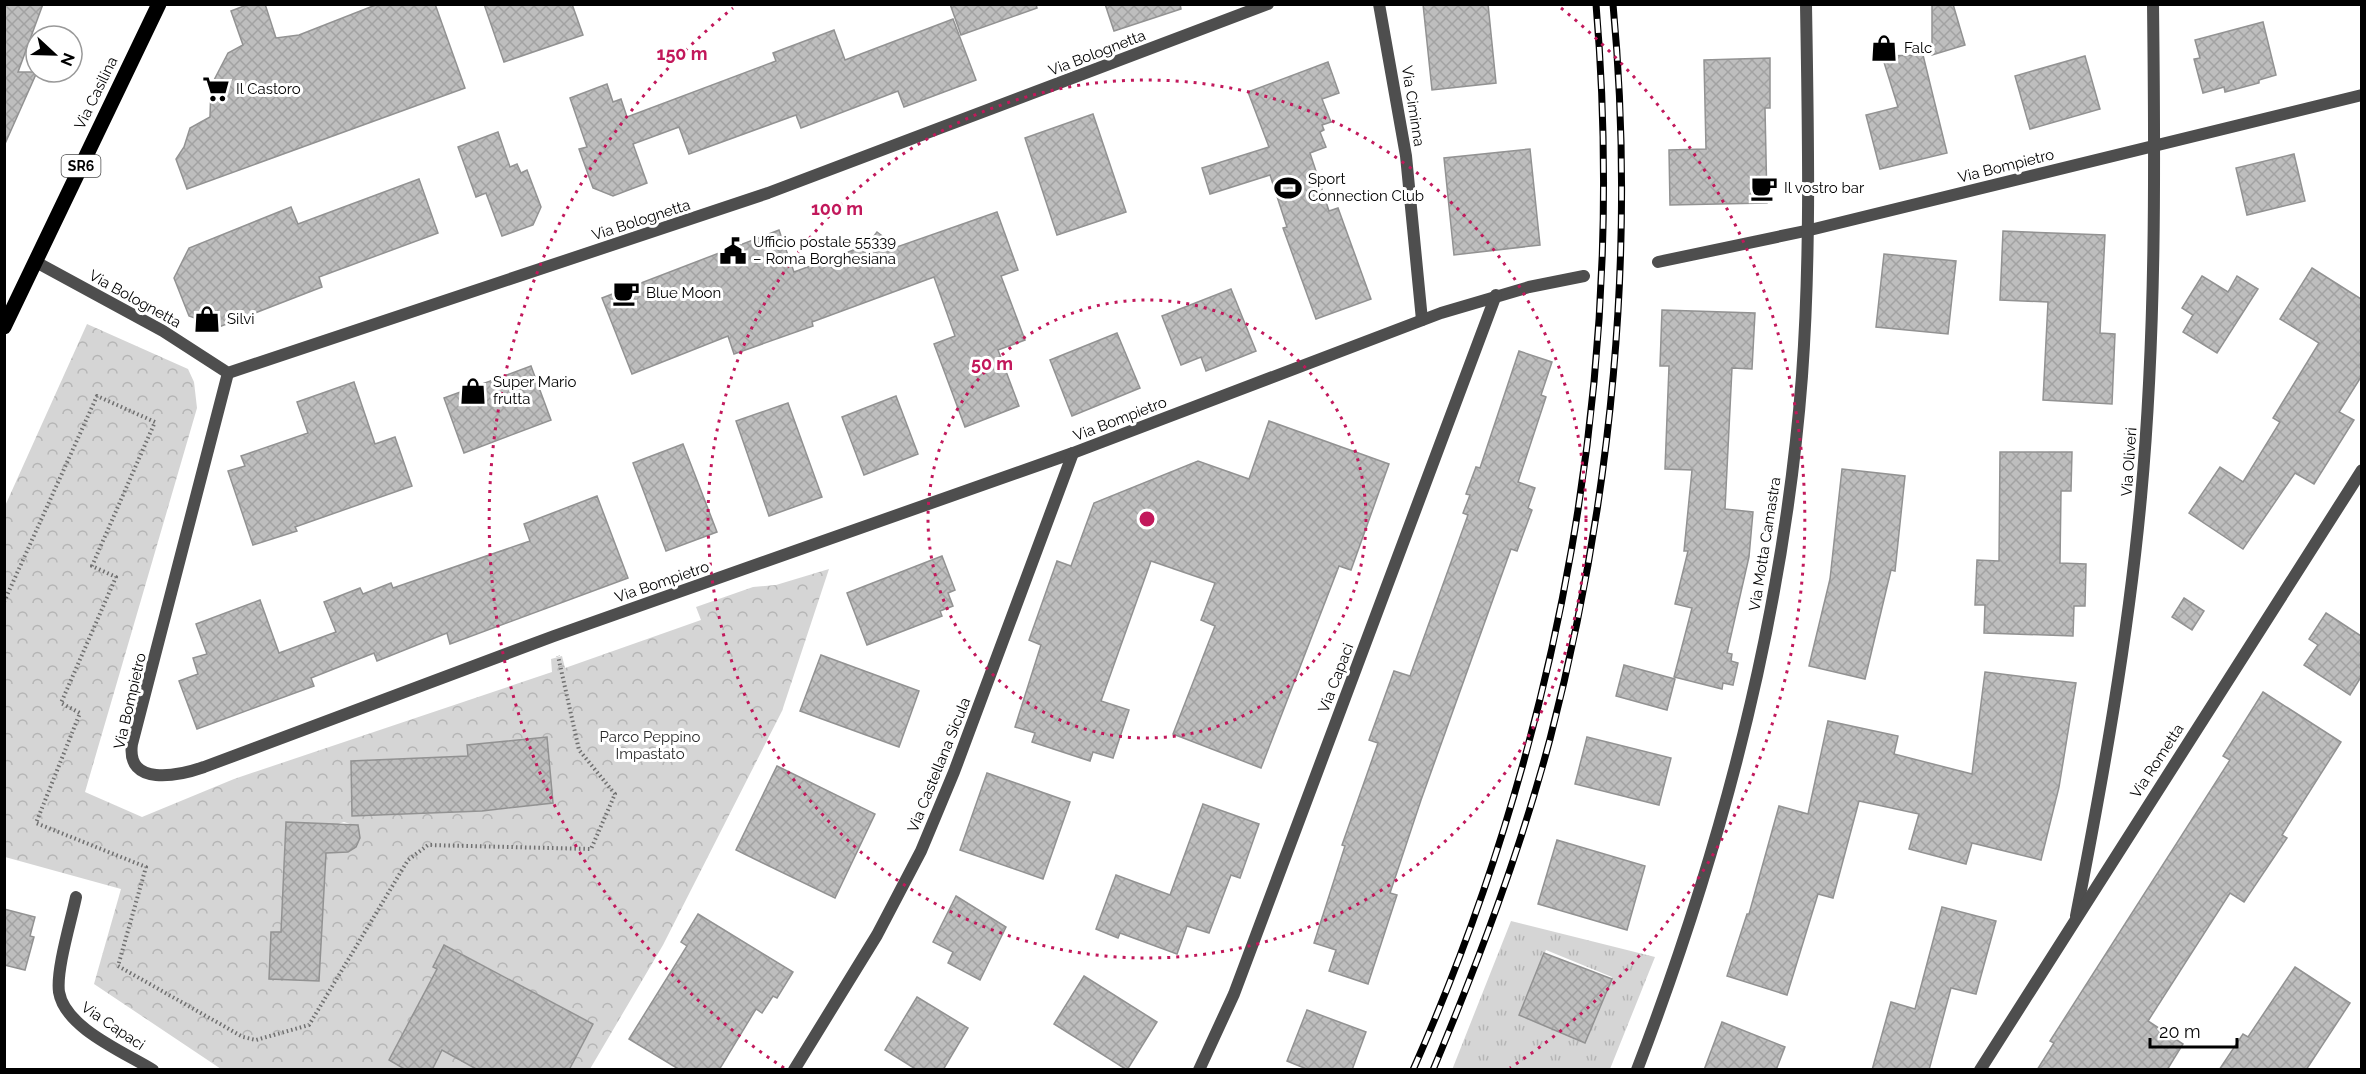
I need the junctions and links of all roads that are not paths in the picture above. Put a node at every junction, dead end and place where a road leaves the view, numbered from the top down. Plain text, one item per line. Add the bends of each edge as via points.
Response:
1 (159, 4) edge
2 (1268, 4) edge
3 (1379, 4) edge
4 (1806, 4) edge
5 (2153, 4) edge
6 (2361, 95) edge
7 (2154, 145) junction
8 (1810, 230) junction
9 (36, 262) junction
10 (1658, 262) dead end
11 (1584, 276) dead end
12 (1496, 295) junction
13 (1422, 320) junction
14 (4, 327) edge
15 (228, 373) junction
16 (1073, 453) junction
17 (2361, 470) edge
18 (76, 897) dead end
19 (2076, 916) junction
20 (153, 1070) edge
21 (794, 1070) edge
22 (1199, 1070) edge
23 (1637, 1070) edge
24 (1980, 1070) edge

1 - 9 main road, Via Casilina / SR6
2 - 15 street, Via Bolognetta via 768,193
3 - 13 street, Via Ciminna via 1406,156
4 - 8 street, Via Motta Camastra
5 - 7 street, Via Oliveri
6 - 7 street, Via Bompietro
7 - 8 street, Via Bompietro
7 - 19 street, Via Oliveri via 2151,353 2141,499 2101,784
8 - 10 street, Via Bompietro
8 - 23 street, Via Motta Camastra via 1794,455 1759,664 1718,830 1676,964
9 - 14 main road, Via Casilina / SR6
9 - 15 street, Via Bolognetta via 163,331
11 - 12 street, Via Bompietro
12 - 13 street, Via Bompietro
12 - 22 street, Via Capaci via 1234,994
13 - 16 street, Via Bompietro
15 - 16 street, Via Bompietro via 132,744 136,768 153,774 204,767 554,636
16 - 21 street, Via Castellana Sicula via 921,851 878,935
17 - 19 street, Via Rometta
18 - 20 street, Via Capaci via 59,981 64,1008 84,1028
19 - 24 street, Via Rometta

